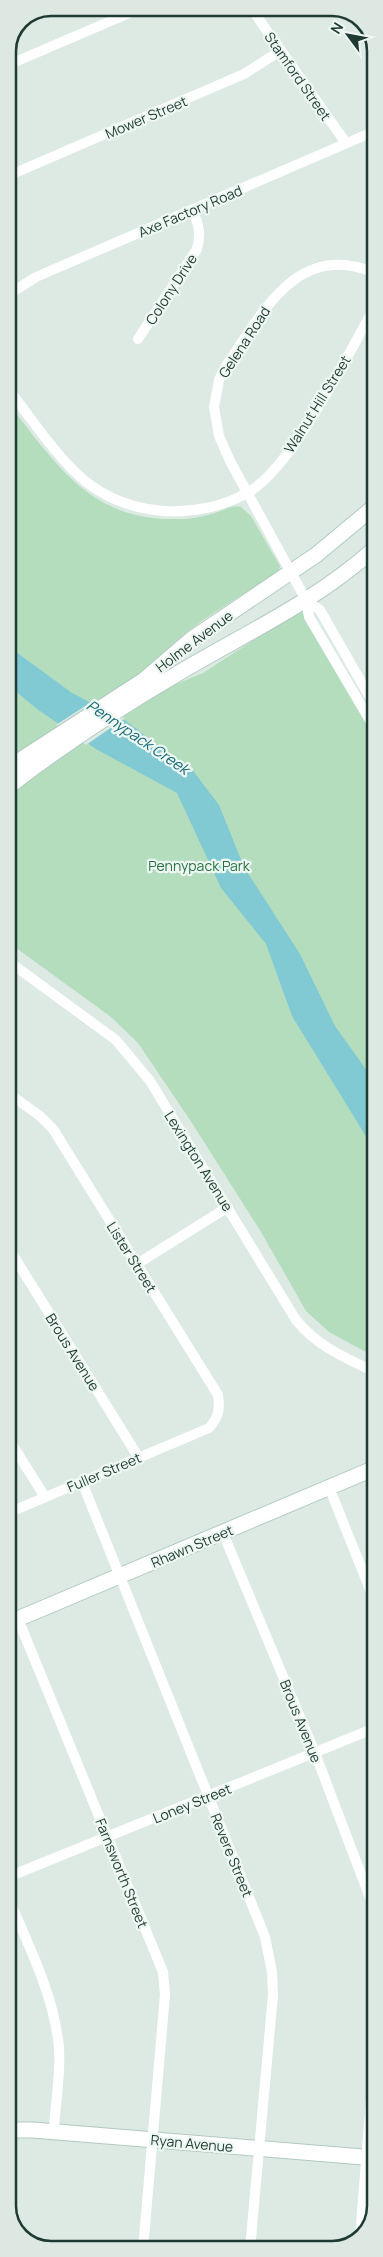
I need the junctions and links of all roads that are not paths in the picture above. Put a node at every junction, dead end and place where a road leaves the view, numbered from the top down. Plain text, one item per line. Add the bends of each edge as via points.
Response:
1 (122, 16) edge
2 (256, 16) edge
3 (280, 51) junction
4 (16, 62) edge
5 (366, 135) edge
6 (346, 143) junction
7 (16, 173) edge
8 (192, 210) junction
9 (366, 271) edge
10 (16, 290) edge
11 (366, 322) edge
12 (138, 338) dead end
13 (16, 399) edge
14 (248, 493) junction
15 (366, 514) edge
16 (366, 555) edge
17 (290, 573) junction
18 (306, 600) junction
19 (366, 691) edge
20 (134, 694) junction
21 (366, 714) edge
22 (37, 758) junction
23 (16, 765) edge
24 (16, 779) edge
25 (16, 967) edge
26 (16, 1099) edge
27 (228, 1208) junction
28 (17, 1261) edge
29 (137, 1264) junction
30 (367, 1368) edge
31 (199, 1432) joint
32 (17, 1452) edge
33 (139, 1458) junction
34 (367, 1471) edge
35 (82, 1482) junction
36 (329, 1487) junction
37 (45, 1497) junction
38 (17, 1509) edge
39 (223, 1532) junction
40 (118, 1576) junction
41 (367, 1581) edge
42 (17, 1619) edge
43 (17, 1629) edge
44 (367, 1731) edge
45 (315, 1753) junction
46 (208, 1797) junction
47 (108, 1837) junction
48 (17, 1873) edge
49 (367, 1887) edge
50 (17, 1918) edge
51 (17, 2130) edge
52 (54, 2131) junction
53 (152, 2139) junction
54 (259, 2149) junction
55 (367, 2158) edge
56 (367, 2187) edge
57 (362, 2223) edge
58 (251, 2240) edge
59 (144, 2241) edge

1 - 4 street
2 - 3 street, Stamford Street
3 - 6 street, Stamford Street
3 - 7 street, Mower Street via 244,74
5 - 6 street, Axe Factory Road
6 - 8 street, Axe Factory Road
8 - 10 street, Axe Factory Road via 36,277
8 - 12 street, Colony Drive via 199,227 197,250
9 - 14 street, Gelena Road via 342,264 318,268 294,278 276,293 224,369 216,393 215,421 230,460
11 - 14 street, Walnut Hill Street via 295,444
13 - 14 street via 73,469 120,502 150,510 189,511 208,508
14 - 17 street, Gelena Road
15 - 17 main road, Holme Avenue via 342,536
16 - 18 main road, Holme Avenue
17 - 18 street, Gelena Road
17 - 20 main road, Holme Avenue via 193,638
18 - 19 street via 320,610
18 - 20 main road, Holme Avenue
18 - 21 street via 309,617
20 - 22 main road, Holme Avenue
22 - 23 main road, Holme Avenue
22 - 24 main road, Holme Avenue
25 - 27 street, Lexington Avenue via 102,1028 130,1055 150,1080
26 - 29 street, Lister Street via 53,1129
27 - 29 street
27 - 30 street, Lexington Avenue via 307,1334 338,1355
28 - 33 street, Brous Avenue
29 - 31 street, Lister Street via 218,1395 220,1408 216,1420
31 - 33 street, Fuller Street
32 - 37 street
33 - 35 street, Fuller Street
34 - 36 main road, Rhawn Street
35 - 37 street, Fuller Street
35 - 40 street, Revere Street
36 - 39 main road, Rhawn Street
36 - 41 street
37 - 38 street, Fuller Street
39 - 40 main road, Rhawn Street
39 - 45 street, Brous Avenue
40 - 42 main road, Rhawn Street
40 - 46 street, Revere Street
43 - 47 street, Farnsworth Street
44 - 45 street, Loney Street
45 - 46 street, Loney Street
45 - 49 street, Brous Avenue
46 - 47 street, Loney Street
46 - 54 street, Revere Street via 265,1937 272,1972 273,1995
47 - 48 street, Loney Street
47 - 53 street, Farnsworth Street via 165,1983
50 - 52 street via 54,2014 59,2049
51 - 52 main road, Ryan Avenue
52 - 53 main road, Ryan Avenue
53 - 54 main road, Ryan Avenue
53 - 59 street, Farnsworth Street
54 - 55 main road, Ryan Avenue
54 - 58 street, Revere Street
56 - 57 street

